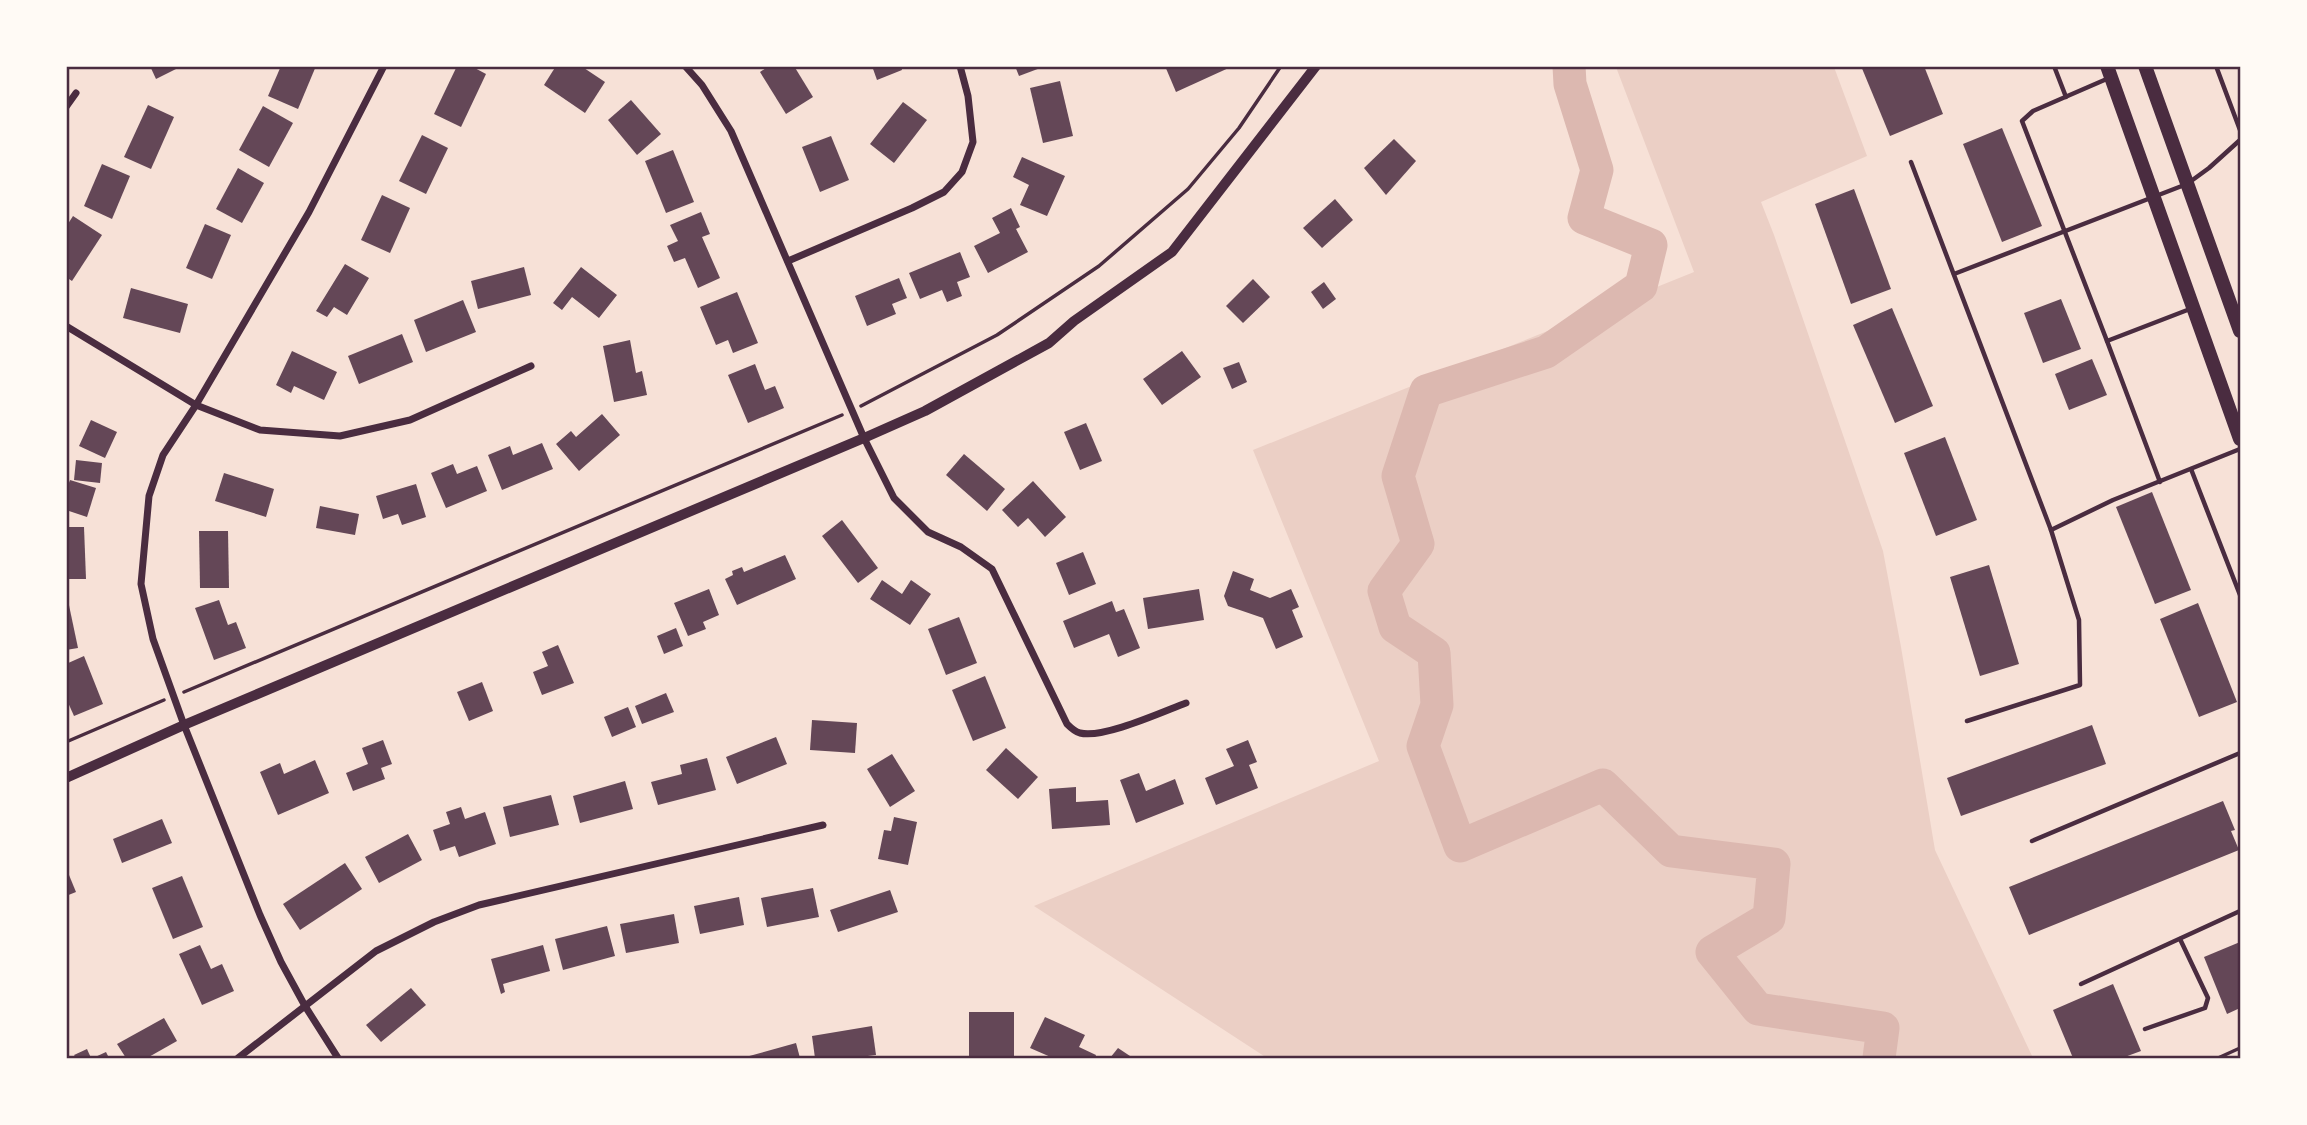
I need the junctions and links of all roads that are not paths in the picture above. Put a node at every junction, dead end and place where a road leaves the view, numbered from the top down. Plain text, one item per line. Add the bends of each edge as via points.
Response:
1 (384, 66) edge
2 (685, 66) edge
3 (960, 66) edge
4 (1316, 66) edge
5 (2054, 66) edge
6 (2145, 66) edge
7 (2216, 66) edge
8 (2109, 72) edge
9 (76, 93) dead end
10 (2066, 97) junction
11 (66, 107) edge
12 (2241, 130) edge
13 (2241, 141) edge
14 (1911, 162) dead end
15 (2188, 184) junction
16 (2154, 197) junction
17 (2065, 231) junction
18 (788, 261) junction
19 (1954, 274) junction
20 (2194, 308) junction
21 (66, 326) edge
22 (2241, 331) edge
23 (2107, 341) junction
24 (531, 366) dead end
25 (196, 405) junction
26 (864, 438) junction
27 (2241, 439) edge
28 (2241, 449) edge
29 (2191, 469) junction
30 (2160, 482) junction
31 (2051, 530) junction
32 (2241, 595) edge
33 (1186, 703) dead end
34 (1967, 721) dead end
35 (184, 725) junction
36 (2241, 753) edge
37 (66, 778) edge
38 (823, 825) dead end
39 (2032, 841) dead end
40 (2241, 911) edge
41 (2180, 939) junction
42 (2081, 984) dead end
43 (305, 1006) junction
44 (2145, 1029) dead end
45 (238, 1059) edge
46 (338, 1059) edge

1 - 25 street via 309,212
2 - 18 street via 731,131
3 - 18 street via 973,142 962,172 944,192
4 - 26 street via 1172,252 1049,342 925,411
5 - 10 lane
6 - 15 main road
7 - 12 lane
8 - 10 lane
8 - 16 main road
9 - 11 street
10 - 17 lane via 2033,111 2022,121
13 - 15 lane
14 - 19 lane
15 - 16 lane
15 - 22 main road
16 - 17 lane
16 - 20 main road
17 - 19 lane
17 - 23 lane
18 - 26 street
19 - 31 lane
20 - 23 lane
20 - 27 main road
21 - 25 street
23 - 30 lane
24 - 25 street via 410,421 340,436 260,430
25 - 35 street via 163,455 149,496 141,584 153,639
26 - 33 street via 894,498 928,532 961,547 992,569 1060,712 1077,733 1106,732
26 - 35 street
28 - 29 lane
29 - 30 lane
29 - 32 lane
30 - 31 lane
31 - 34 lane via 2079,620 2080,685
35 - 37 street
35 - 43 street via 260,915
36 - 39 lane
38 - 43 street via 479,905 376,951
40 - 41 lane
41 - 42 lane
41 - 44 lane via 2208,998 2204,1008
43 - 45 street
43 - 46 street

